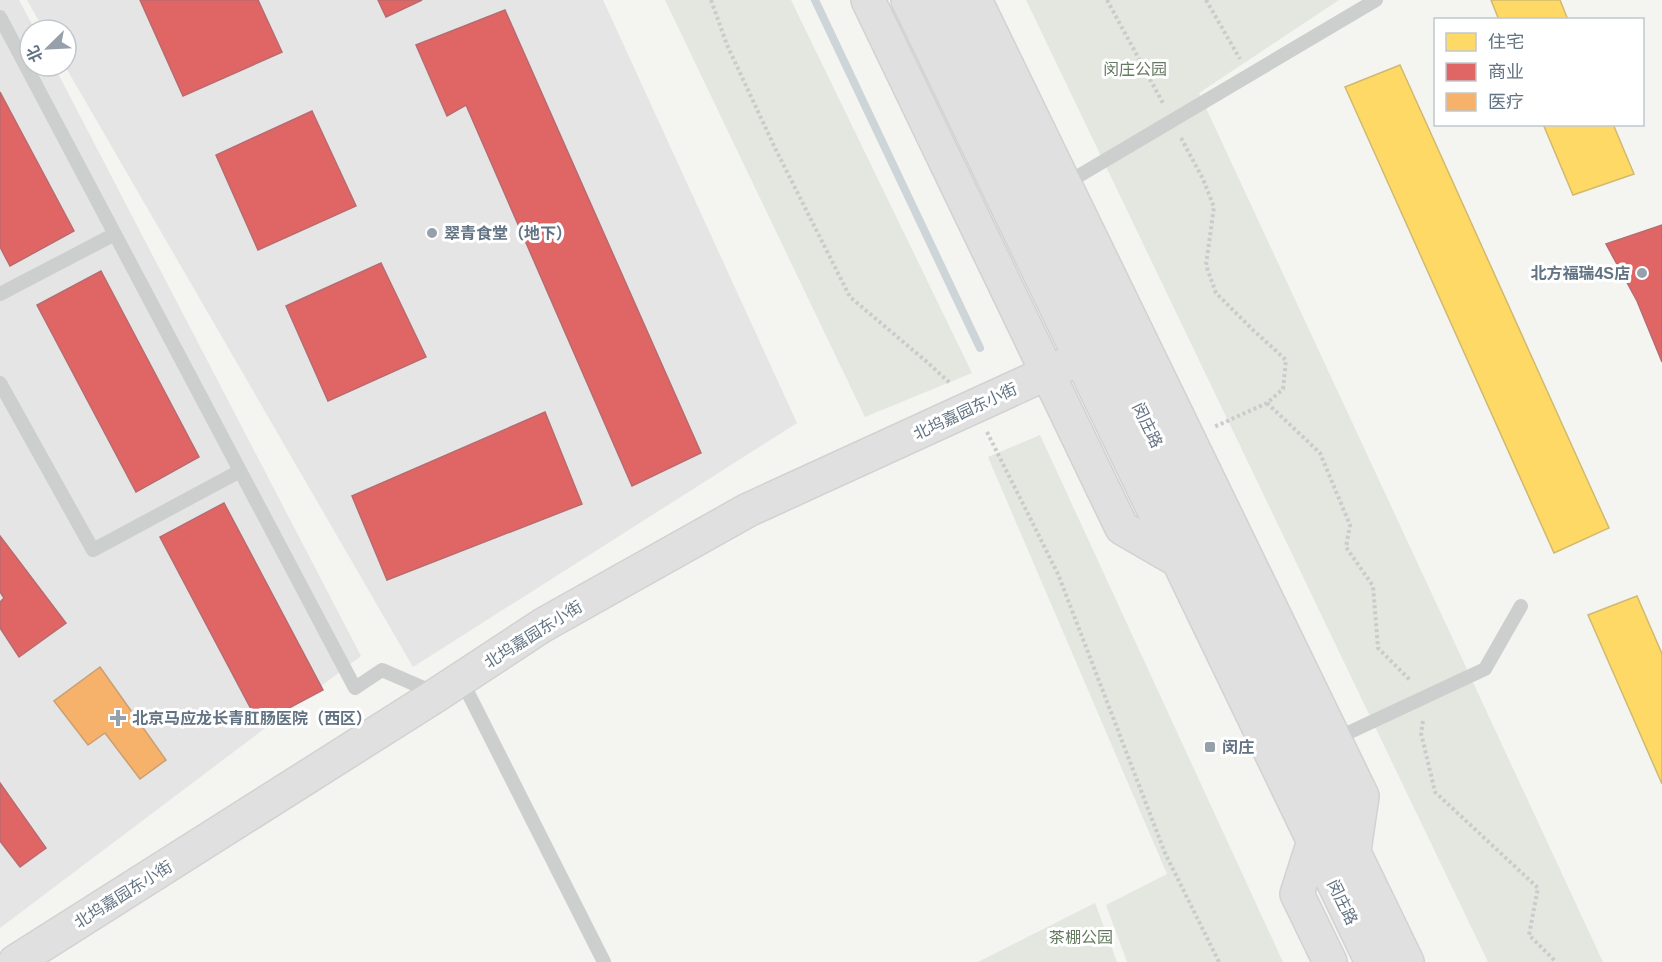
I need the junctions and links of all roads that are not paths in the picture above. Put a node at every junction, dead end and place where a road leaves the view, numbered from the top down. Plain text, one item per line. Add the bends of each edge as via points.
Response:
1 (868, 0) edge
2 (908, 0) edge
3 (941, 0) edge
4 (975, 0) edge
5 (1376, 0) edge
6 (0, 17) edge
7 (1065, 184) junction
8 (115, 234) junction
9 (0, 294) edge
10 (1080, 358) junction
11 (1048, 373) junction
12 (0, 383) edge
13 (240, 471) junction
14 (1179, 561) junction
15 (1521, 606) dead end
16 (449, 687) junction
17 (1335, 739) junction
18 (1314, 841) junction
19 (1354, 850) junction
20 (15, 962) edge
21 (604, 962) edge
22 (1330, 962) edge
23 (1372, 962) edge
24 (1407, 962) edge

1 - 11 street
2 - 10 street, 闵庄路
3 - 19 street, 闵庄路
4 - 7 street, 闵庄路
5 - 7 lane
6 - 8 lane
7 - 17 street, 闵庄路
8 - 9 lane
8 - 13 lane
10 - 11 street, 北坞嘉园东小街
10 - 14 street, 闵庄路
11 - 14 street via 1122,528
11 - 16 street, 北坞嘉园东小街 via 748,510 543,625
12 - 13 lane via 93,550
13 - 16 lane via 355,688 382,670
14 - 18 street, 闵庄路
15 - 17 lane via 1485,669
16 - 20 street, 北坞嘉园东小街
16 - 21 lane
17 - 19 street, 闵庄路 via 1362,796
18 - 22 street, 闵庄路 via 1297,894
18 - 23 street, 闵庄路
19 - 24 street, 闵庄路

